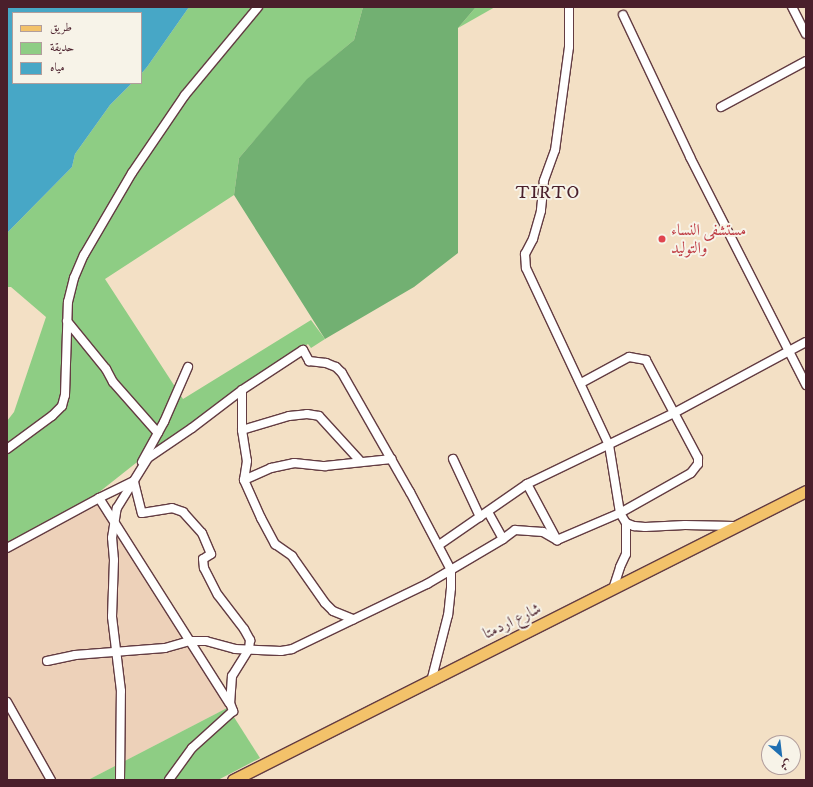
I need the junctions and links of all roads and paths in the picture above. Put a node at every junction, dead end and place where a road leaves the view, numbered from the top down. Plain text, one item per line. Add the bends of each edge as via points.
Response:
1 (258, 7) edge
2 (569, 7) edge
3 (792, 7) edge
4 (623, 15) dead end
5 (806, 34) edge
6 (806, 61) edge
7 (721, 106) dead end
8 (67, 321) junction
9 (806, 342) edge
10 (789, 351) junction
11 (188, 367) dead end
12 (581, 384) junction
13 (806, 385) edge
14 (242, 390) junction
15 (674, 413) junction
16 (242, 430) junction
17 (158, 433) junction
18 (609, 445) junction
19 (7, 449) edge
20 (392, 459) junction
21 (452, 459) dead end
22 (361, 462) junction
23 (244, 480) junction
24 (134, 482) junction
25 (527, 484) junction
26 (806, 491) edge
27 (99, 498) junction
28 (488, 512) junction
29 (620, 513) junction
30 (480, 517) junction
31 (626, 523) junction
32 (115, 524) junction
33 (734, 526) junction
34 (502, 539) junction
35 (557, 540) junction
36 (439, 545) junction
37 (7, 548) edge
38 (451, 570) junction
39 (613, 589) junction
40 (353, 619) junction
41 (190, 641) junction
42 (249, 649) junction
43 (116, 652) junction
44 (47, 661) dead end
45 (432, 678) junction
46 (7, 702) edge
47 (230, 703) junction
48 (51, 780) edge
49 (120, 780) edge
50 (169, 780) edge
51 (233, 780) edge

1 - 8 street via 185,96 132,173 74,278 68,302
2 - 12 street via 569,47 555,150 544,180 539,218 533,239 525,254 526,268 541,303
3 - 5 street
4 - 10 street via 690,157
6 - 7 street
8 - 17 street via 106,369 113,382
8 - 19 street via 65,395 62,406
9 - 10 street
10 - 13 street
10 - 15 street
11 - 17 street
12 - 15 street via 629,358 646,360
12 - 18 street
14 - 16 street
14 - 20 street via 303,350 309,362 326,363 342,373
14 - 24 street via 148,458
15 - 18 street
15 - 29 street via 698,458 698,464 691,473
16 - 22 street via 289,416 319,416
16 - 23 street via 247,461
17 - 24 street
18 - 25 street
18 - 29 street
20 - 22 street
20 - 36 street
21 - 30 street
22 - 23 street via 325,466 294,463 271,468
23 - 40 street via 275,544 292,556 315,591 333,611
24 - 27 street
24 - 32 street via 117,508
24 - 42 street via 142,513 172,508 182,512 202,533 210,554 203,559 204,568 218,595 249,636
25 - 28 street
25 - 35 street
26 - 33 main road, شارع اردمتا
27 - 32 street
27 - 37 street
28 - 30 street
28 - 34 street
29 - 31 street
29 - 35 street
30 - 36 street
31 - 33 street via 645,527
31 - 39 street via 626,554
32 - 41 street
32 - 43 street via 112,538 112,617
33 - 39 main road, شارع اردمتا
34 - 35 street via 515,530 543,532
34 - 38 street
36 - 38 street
38 - 40 street via 398,599
38 - 45 street via 448,615
39 - 45 main road, شارع اردمتا
40 - 42 street via 292,650
41 - 42 street via 206,641 235,649
41 - 43 street via 165,648
41 - 47 street
42 - 47 street via 232,676
43 - 44 street via 75,655
43 - 49 street via 121,691
45 - 51 main road, شارع اردمتا
46 - 48 street
47 - 50 street via 233,711 192,748

